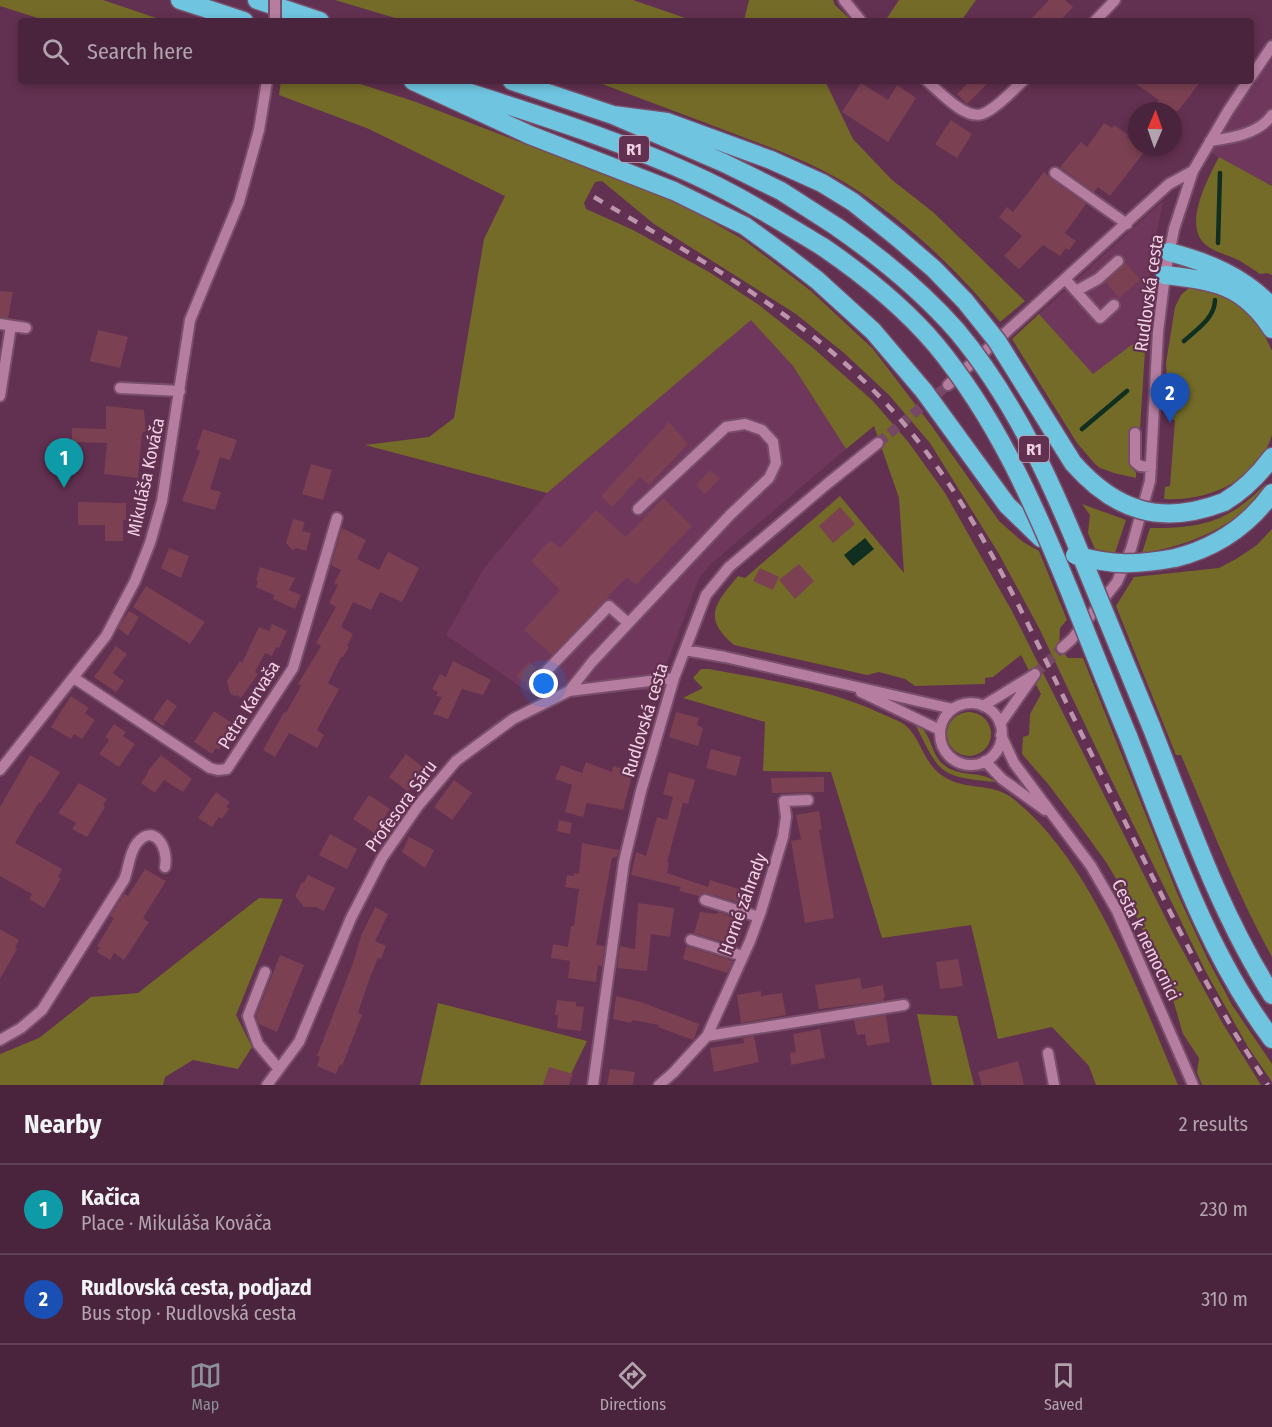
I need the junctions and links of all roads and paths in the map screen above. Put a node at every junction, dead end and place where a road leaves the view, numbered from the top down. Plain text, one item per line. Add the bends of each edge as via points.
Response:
1 (180, 0) edge
2 (257, 0) edge
3 (275, 0) edge
4 (844, 0) edge
5 (1115, 0) edge
6 (235, 18) edge
7 (275, 18) edge
8 (311, 18) edge
9 (859, 18) edge
10 (1098, 18) edge
11 (1272, 46) edge
12 (1254, 73) edge
13 (420, 84) edge
14 (441, 84) edge
15 (521, 84) edge
16 (931, 84) edge
17 (1019, 84) edge
18 (1246, 84) edge
19 (267, 86) edge
20 (613, 115) junction
21 (1272, 115) edge
22 (1210, 141) junction
23 (1193, 171) junction
24 (1055, 173) dead end
25 (1127, 224) junction
26 (1168, 252) junction
27 (1118, 261) dead end
28 (1165, 275) junction
29 (1066, 280) junction
30 (1076, 291) junction
31 (1114, 304) dead end
32 (1272, 307) edge
33 (6, 325) edge
34 (26, 328) dead end
35 (1272, 329) edge
36 (948, 385) tunnel mouth
37 (1, 388) edge
38 (120, 388) dead end
39 (180, 391) junction
40 (1135, 433) dead end
41 (878, 443) tunnel mouth
42 (1272, 457) edge
43 (1151, 467) junction
44 (1272, 493) edge
45 (638, 509) dead end
46 (337, 518) dead end
47 (628, 623) junction
48 (1062, 648) tunnel mouth
49 (685, 650) junction
50 (74, 678) junction
51 (674, 678) junction
52 (534, 684) dead end
53 (845, 684) junction
54 (569, 691) junction
55 (983, 706) junction
56 (953, 709) junction
57 (940, 730) junction
58 (1001, 730) junction
59 (985, 761) junction
60 (0, 770) edge
61 (808, 800) dead end
62 (1056, 817) junction
63 (165, 867) dead end
64 (705, 900) dead end
65 (759, 917) junction
66 (691, 940) dead end
67 (743, 956) junction
68 (265, 972) dead end
69 (1272, 995) edge
70 (904, 1005) dead end
71 (707, 1035) junction
72 (1272, 1039) edge
73 (0, 1040) edge
74 (1048, 1053) dead end
75 (278, 1068) junction
76 (267, 1085) edge
77 (593, 1085) edge
78 (658, 1085) edge
79 (1054, 1085) edge
80 (1193, 1085) edge

1 - 6 highway
2 - 8 highway
3 - 7 street, bridge
4 - 9 street
5 - 10 street
11 - 12 street
13 - 44 highway, bridge via 530,135 674,191 745,226 817,280 873,331 924,391 1007,505 1056,547 1095,561 1122,564 1192,554 1230,535
14 - 72 highway, R1, bridge via 637,151 766,212 823,247 876,287 936,345 990,420 1013,461 1220,954
15 - 20 highway, R1
16 - 17 street via 973,115 983,114
18 - 22 street, Rudlovská cesta
19 - 39 street, Mikuláša Kováča via 239,202 190,320
20 - 42 highway, bridge via 667,122 771,160 853,202 934,269 965,301 997,341 1073,463 1103,493 1120,502 1146,511 1192,513 1239,493
20 - 69 highway, R1, bridge via 724,163 837,227 895,271 947,322 984,366 1012,408 1065,515 1217,890
21 - 22 street via 1267,123 1239,136
22 - 23 street, Rudlovská cesta
23 - 25 street, Rudlovská cesta via 1169,184
23 - 26 street, Rudlovská cesta
24 - 25 street
25 - 29 street, Rudlovská cesta
26 - 28 street, Rudlovská cesta
26 - 32 highway via 1224,270 1259,293
27 - 30 street via 1098,279
28 - 35 highway via 1228,287 1250,301
28 - 43 street, Rudlovská cesta
29 - 30 street
29 - 36 street, Rudlovská cesta
30 - 31 street via 1100,318
33 - 34 street
33 - 37 street
38 - 39 street
39 - 50 street, Mikuláša Kováča via 162,501 150,543 124,605
40 - 43 street via 1135,462
41 - 49 street, Rudlovská cesta via 729,567 706,595
43 - 48 street, Rudlovská cesta via 1139,524 1117,582
45 - 47 street via 726,427 746,424 762,430 773,442 776,463 769,478
46 - 50 street, Petra Karvaša via 293,668 227,769 210,768
47 - 52 street via 609,606
47 - 54 street
49 - 51 street, Rudlovská cesta
49 - 53 street
50 - 60 street, Mikuláša Kováča
51 - 54 street, Profesora Sáru
51 - 77 street, Rudlovská cesta via 624,862
53 - 56 street
53 - 57 street
54 - 75 street, Profesora Sáru via 513,719 481,741 456,761 418,806 382,858 351,918 299,1042
55 - 56 street via 968,704
55 - 58 street, Cesta k nemocnici via 993,713
55 - 58 street via 1035,674
56 - 57 street
57 - 59 street via 943,747 954,760 971,765
58 - 59 street via 998,748
58 - 62 street, Cesta k nemocnici via 1014,762
59 - 62 street, Cesta k nemocnici via 1002,779
61 - 65 street, Horné záhrady via 784,803 783,837
62 - 80 street, Cesta k nemocnici via 1117,911
63 - 73 street via 166,851 161,841 154,837 140,839 124,880 42,1010
64 - 65 street
65 - 67 street, Horné záhrady
66 - 67 street
67 - 71 street, Horné záhrady
68 - 75 street via 248,1016 258,1044
70 - 71 street
71 - 78 street, Horné záhrady
74 - 79 street
75 - 76 street, Profesora Sáru

